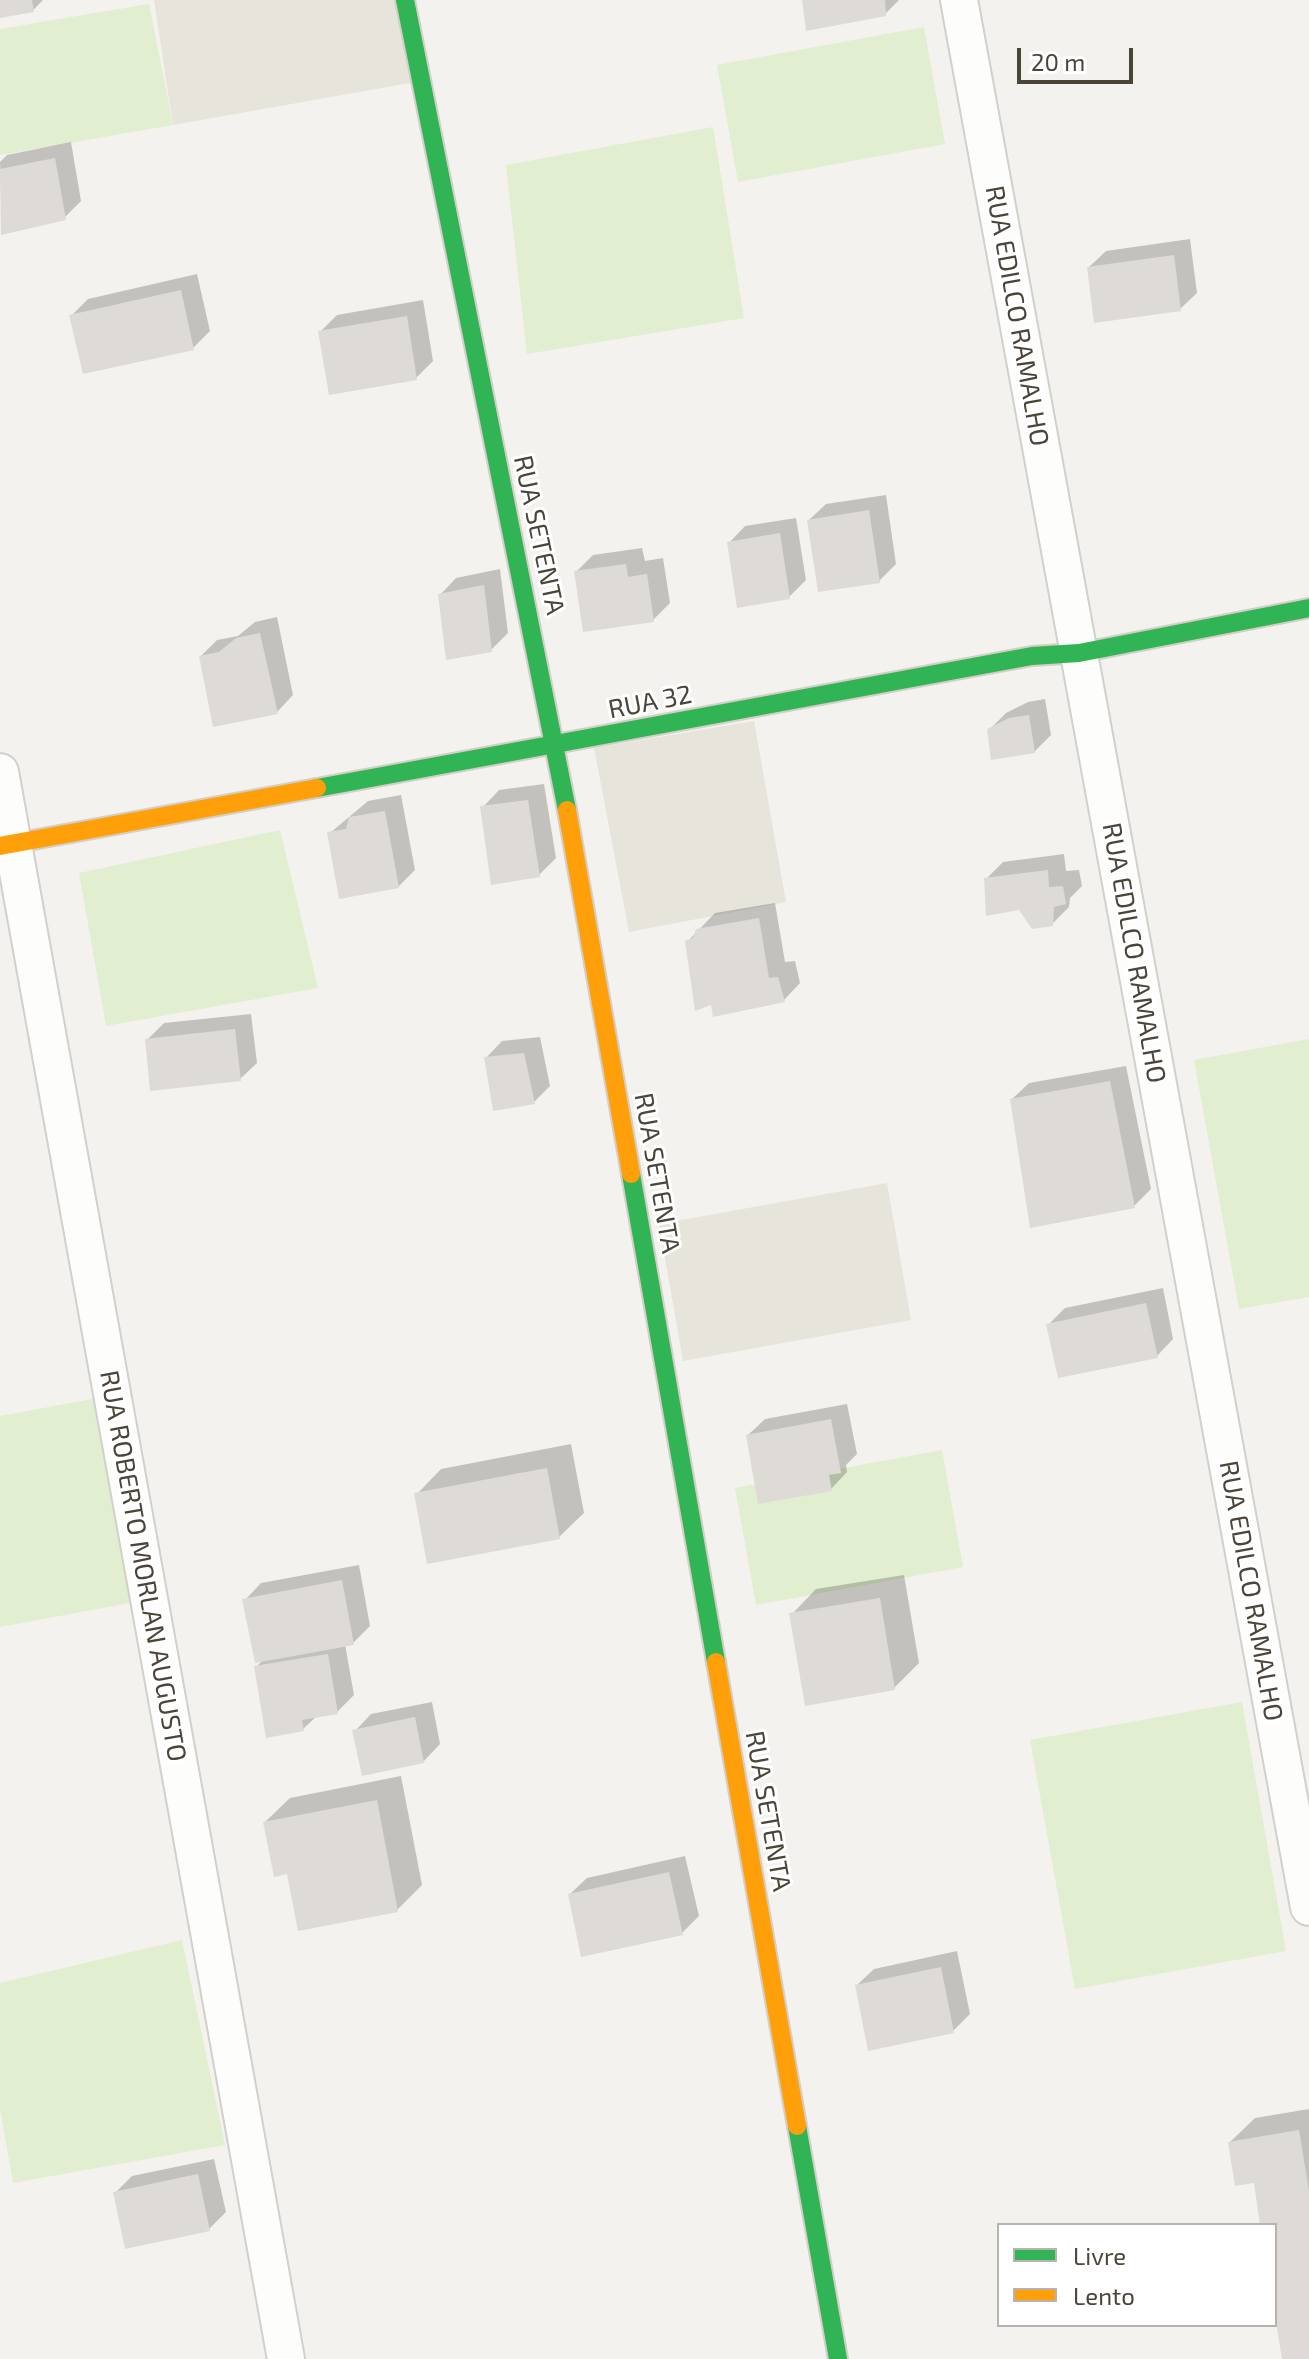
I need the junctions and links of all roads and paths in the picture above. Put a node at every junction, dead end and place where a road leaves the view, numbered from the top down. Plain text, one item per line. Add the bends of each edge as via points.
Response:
1 (405, 0) edge
2 (959, 0) edge
3 (1309, 608) edge
4 (1079, 653) junction
5 (556, 746) junction
6 (0, 772) edge
7 (6, 845) edge
8 (1309, 1907) edge
9 (286, 2359) edge
10 (838, 2359) edge

1 - 5 street, RUA SETENTA
2 - 4 street, RUA EDILCO RAMALHO
3 - 4 street, RUA 32
4 - 5 street, RUA 32 via 1032,656
4 - 8 street, RUA EDILCO RAMALHO
5 - 7 street, RUA 32
5 - 10 street, RUA SETENTA
6 - 7 street, RUA ROBERTO MORLAN AUGUSTO
7 - 9 street, RUA ROBERTO MORLAN AUGUSTO

